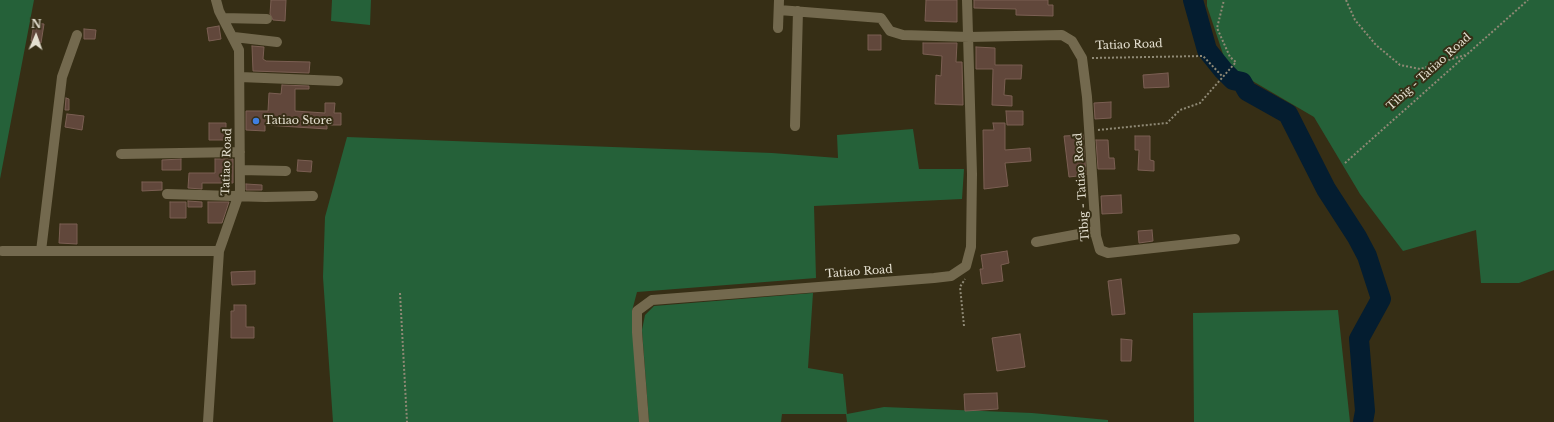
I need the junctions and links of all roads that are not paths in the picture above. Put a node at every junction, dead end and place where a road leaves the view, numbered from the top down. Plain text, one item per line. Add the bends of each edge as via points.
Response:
1 (216, 0) edge
2 (967, 0) edge
3 (779, 5) edge
4 (798, 11) junction
5 (223, 18) junction
6 (267, 19) dead end
7 (778, 28) dead end
8 (77, 35) dead end
9 (234, 37) junction
10 (969, 37) junction
11 (277, 42) dead end
12 (1082, 58) joint
13 (240, 77) junction
14 (338, 81) dead end
15 (795, 126) dead end
16 (240, 152) junction
17 (120, 154) dead end
18 (240, 170) junction
19 (286, 171) dead end
20 (167, 194) dead end
21 (239, 196) junction
22 (313, 196) dead end
23 (1095, 231) junction
24 (1235, 239) dead end
25 (1036, 242) dead end
26 (2, 251) dead end
27 (41, 251) junction
28 (219, 251) junction
29 (208, 422) edge
30 (644, 422) edge

1 - 5 street, Tatiao Road
2 - 10 street
3 - 4 street
3 - 7 street
4 - 10 street, Tatiao Road via 881,18 890,31 903,35
4 - 15 street
5 - 6 street
5 - 9 street, Tatiao Road
8 - 27 street via 62,77
9 - 11 street
9 - 13 street, Tatiao Road via 239,50
10 - 12 street, Tatiao Road via 1062,35 1072,41
10 - 30 street, Tatiao Road via 972,174 971,247 966,266 951,276 934,278 652,300 637,311
12 - 23 street, Tibig - Tatiao Road via 1090,130
13 - 14 street
13 - 16 street, Tatiao Road
16 - 17 street
16 - 18 street, Tatiao Road
18 - 19 street
18 - 21 street, Tatiao Road
20 - 21 street
21 - 22 street
21 - 28 street, Tatiao Road
23 - 24 street, Tibig - Tatiao Road via 1100,250 1108,253
23 - 25 street
26 - 27 street
27 - 28 street
28 - 29 street, Tatiao Road

